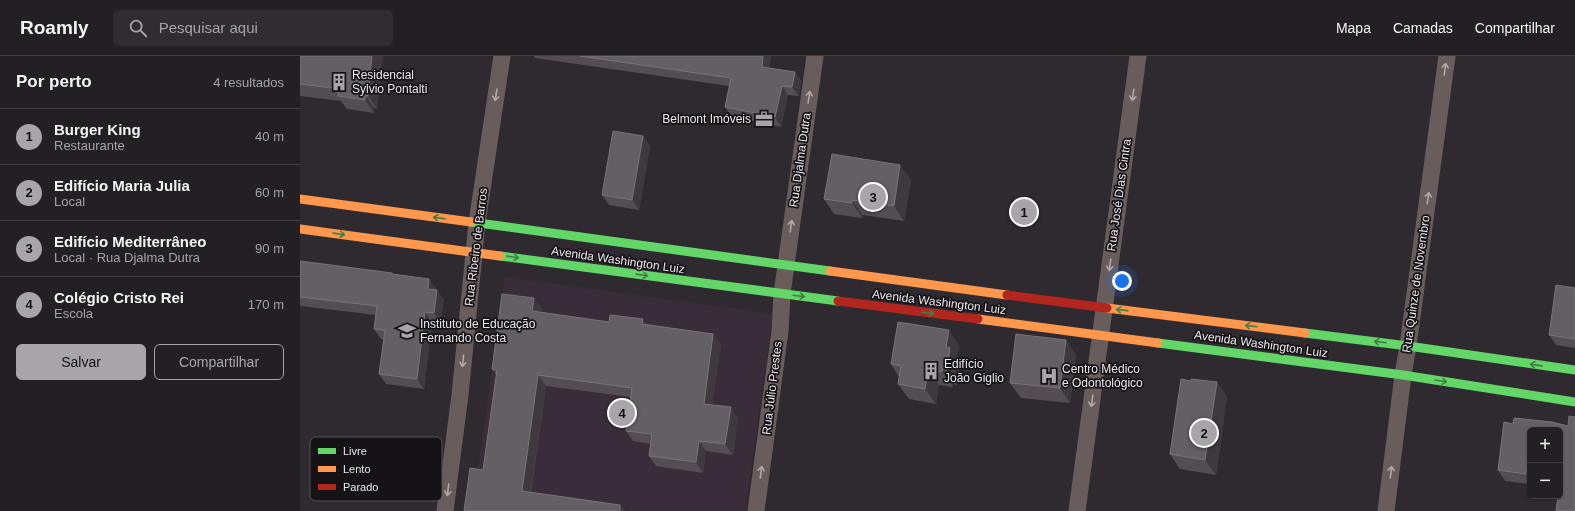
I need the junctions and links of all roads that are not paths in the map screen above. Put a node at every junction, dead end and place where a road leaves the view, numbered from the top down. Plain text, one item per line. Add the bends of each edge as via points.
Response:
1 (502, 56) edge
2 (815, 56) edge
3 (1138, 56) edge
4 (1447, 56) edge
5 (300, 199) edge
6 (477, 223) junction
7 (300, 229) edge
8 (475, 253) junction
9 (786, 264) junction
10 (782, 294) junction
11 (1104, 308) junction
12 (1101, 335) junction
13 (1408, 346) junction
14 (1575, 370) edge
15 (1403, 375) junction
16 (1575, 402) edge
17 (446, 511) edge
18 (756, 511) edge
19 (1077, 511) edge
20 (1386, 511) edge

1 -> 6 street, Rua Ribeiro de Barros
9 -> 2 street, Rua Djalma Dutra
3 -> 11 street, Rua José Dias Cintra
13 -> 4 street, Rua Quinze de Novembro
6 -> 5 main road, Avenida Washington Luiz
6 - 8 street, Rua Ribeiro de Barros
6 - 9 main road, Avenida Washington Luiz
7 -> 8 main road, Avenida Washington Luiz
8 -> 10 main road, Avenida Washington Luiz
8 -> 17 street, Rua Ribeiro de Barros
9 - 10 street, Rua Júlio Prestes
9 - 11 main road, Avenida Washington Luiz
10 -> 12 main road, Avenida Washington Luiz
18 -> 10 street, Rua Júlio Prestes via 780,331
11 - 12 street, Rua José Dias Cintra
13 -> 11 main road, Avenida Washington Luiz
12 - 15 main road, Avenida Washington Luiz
12 -> 19 street, Rua José Dias Cintra
14 -> 13 main road, Avenida Washington Luiz
13 - 15 street, Rua Quinze de Novembro
15 -> 16 main road, Avenida Washington Luiz
20 -> 15 street, Rua Quinze de Novembro

